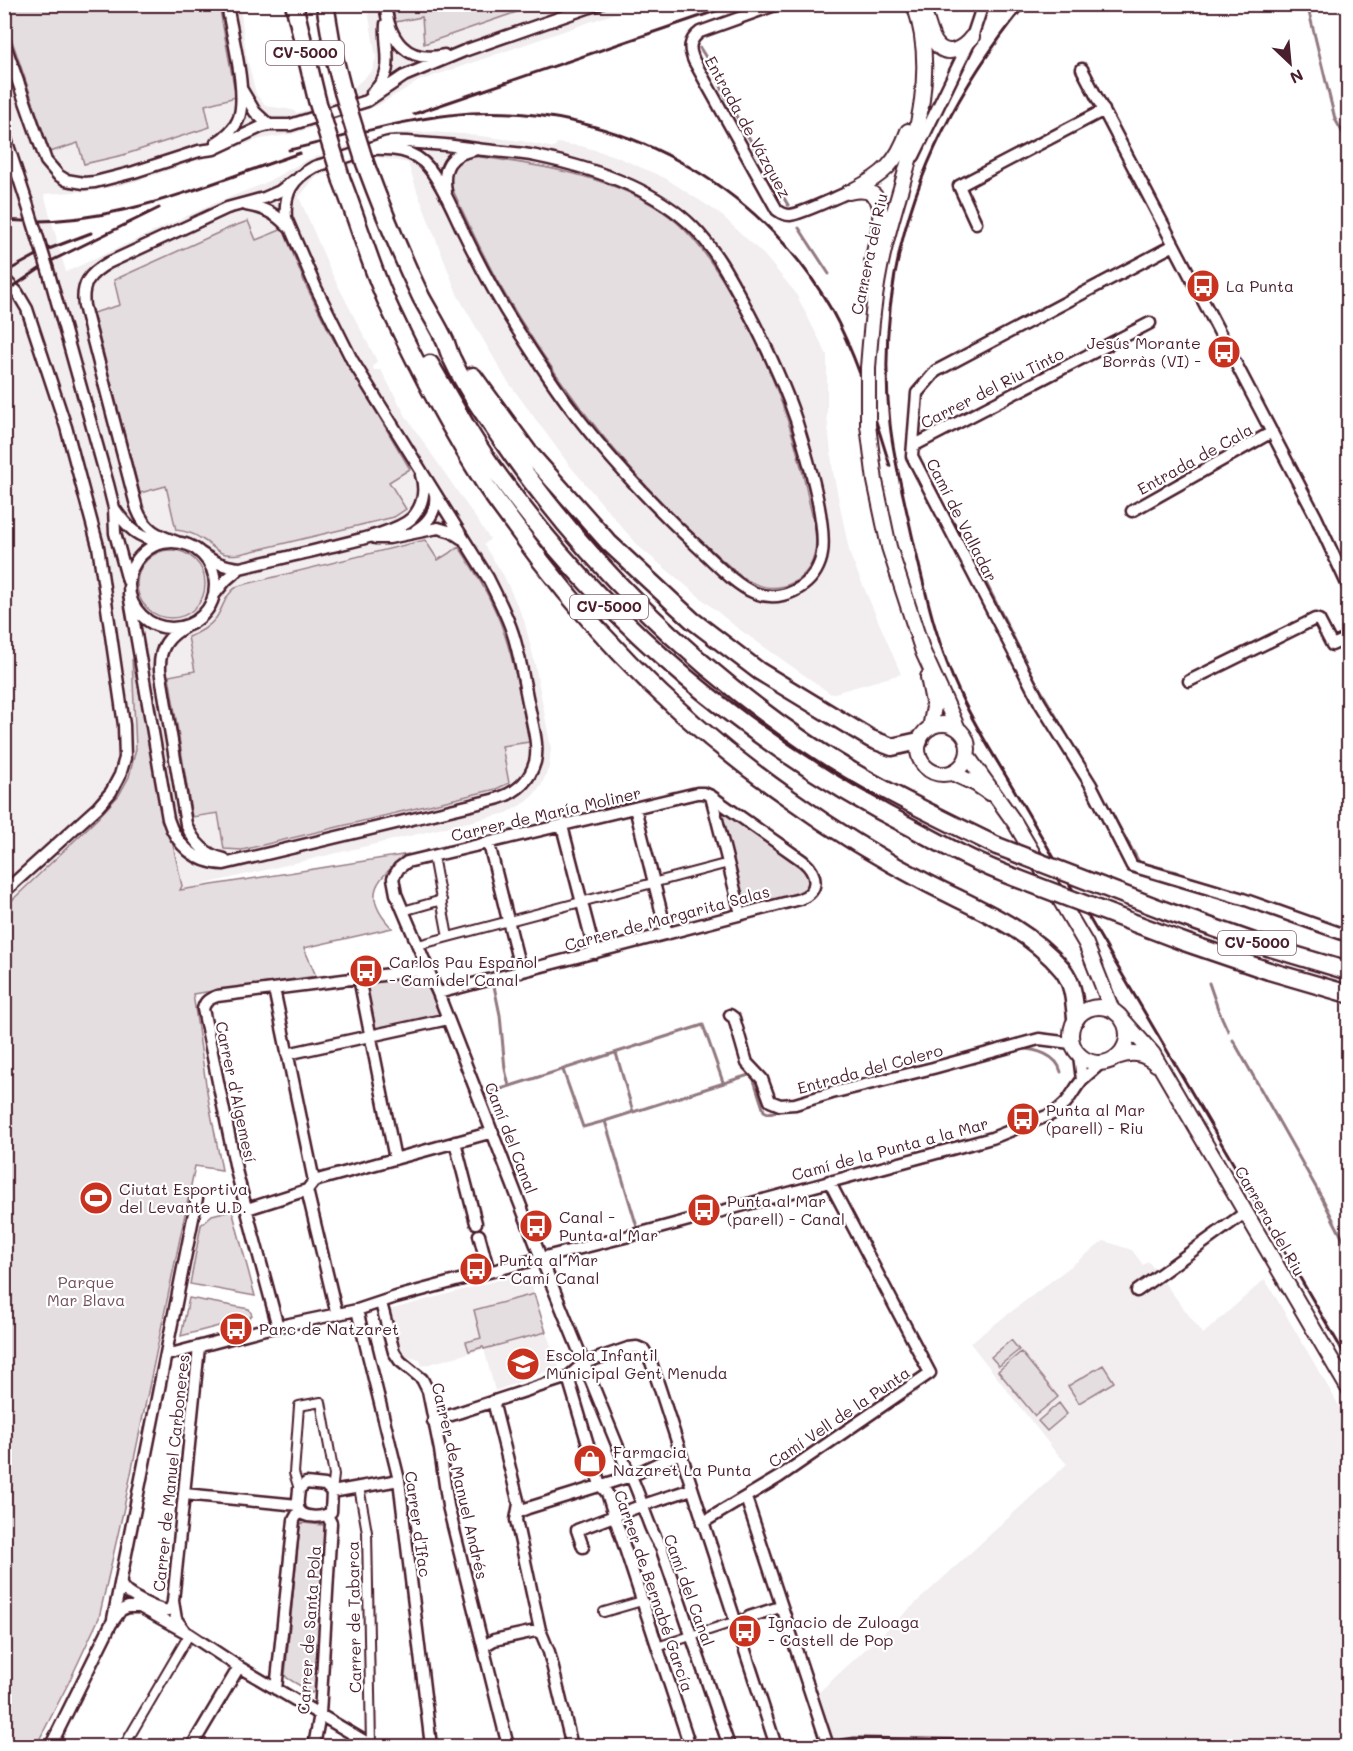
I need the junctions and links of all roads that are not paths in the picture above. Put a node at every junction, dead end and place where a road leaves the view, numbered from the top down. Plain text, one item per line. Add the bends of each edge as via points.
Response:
1 (227, 4) edge
2 (294, 4) edge
3 (325, 4) edge
4 (579, 4) edge
5 (599, 4) edge
6 (777, 4) edge
7 (916, 4) edge
8 (983, 4) edge
9 (386, 8) edge
10 (564, 16) junction
11 (972, 37) junction
12 (4, 42) edge
13 (464, 51) junction
14 (1082, 69) dead end
15 (925, 78) junction
16 (241, 87) junction
17 (355, 105) junction
18 (1104, 110) junction
19 (269, 125) junction
20 (4, 133) edge
21 (479, 149) junction
22 (200, 151) junction
23 (367, 156) junction
24 (903, 178) junction
25 (296, 179) junction
26 (345, 187) junction
27 (849, 192) junction
28 (447, 198) junction
29 (240, 204) junction
30 (976, 223) dead end
31 (289, 227) junction
32 (1174, 245) junction
33 (4, 279) edge
34 (872, 311) junction
35 (1150, 323) dead end
36 (446, 343) junction
37 (1272, 432) junction
38 (913, 446) junction
39 (418, 466) junction
40 (435, 493) junction
41 (114, 508) junction
42 (1132, 511) dead end
43 (410, 533) junction
44 (363, 539) junction
45 (177, 542) junction
46 (163, 543) junction
47 (467, 544) junction
48 (201, 553) junction
49 (240, 568) junction
50 (128, 581) junction
51 (1348, 586) edge
52 (129, 594) junction
53 (214, 596) junction
54 (188, 625) junction
55 (1348, 638) edge
56 (922, 652) junction
57 (1189, 681) dead end
58 (958, 729) junction
59 (925, 734) junction
60 (968, 757) junction
61 (951, 773) junction
62 (711, 796) junction
63 (995, 797) junction
64 (635, 808) junction
65 (562, 826) junction
66 (489, 844) junction
67 (434, 856) junction
68 (254, 857) junction
69 (722, 866) dead end
70 (393, 878) joint
71 (660, 881) dead end
72 (649, 884) dead end
73 (4, 892) edge
74 (442, 900) junction
75 (581, 902) junction
76 (404, 911) junction
77 (741, 914) junction
78 (508, 921) junction
79 (667, 934) junction
80 (1348, 936) edge
81 (448, 937) junction
82 (418, 945) junction
83 (595, 953) junction
84 (1348, 971) edge
85 (521, 972) junction
86 (1097, 973) junction
87 (358, 978) junction
88 (274, 989) junction
89 (437, 990) junction
90 (1348, 994) edge
91 (1112, 1010) junction
92 (1082, 1014) junction
93 (730, 1015) dead end
94 (448, 1019) junction
95 (1123, 1020) junction
96 (370, 1037) junction
97 (1075, 1049) junction
98 (287, 1054) junction
99 (1117, 1057) junction
100 (1101, 1063) junction
101 (1164, 1072) junction
102 (1082, 1080) junction
103 (493, 1132) junction
104 (455, 1142) junction
105 (395, 1159) junction
106 (829, 1181) junction
107 (310, 1186) junction
108 (197, 1198) dead end
109 (247, 1209) junction
110 (1246, 1212) junction
111 (476, 1223) joint
112 (479, 1235) joint
113 (542, 1258) junction
114 (489, 1272) junction
115 (1137, 1291) dead end
116 (381, 1303) junction
117 (357, 1310) junction
118 (337, 1315) junction
119 (278, 1327) junction
120 (199, 1347) junction
121 (167, 1355) junction
122 (584, 1363) junction
123 (567, 1377) junction
124 (1348, 1388) edge
125 (493, 1401) junction
126 (434, 1421) junction
127 (680, 1454) junction
128 (631, 1476) junction
129 (399, 1480) junction
130 (600, 1485) junction
131 (359, 1487) junction
132 (299, 1489) junction
133 (692, 1489) junction
134 (332, 1492) junction
135 (184, 1494) junction
136 (746, 1498) junction
137 (643, 1505) junction
138 (298, 1508) junction
139 (518, 1512) junction
140 (327, 1515) junction
141 (614, 1515) junction
142 (702, 1522) junction
143 (583, 1547) dead end
144 (121, 1576) junction
145 (173, 1601) junction
146 (642, 1601) junction
147 (780, 1607) junction
148 (604, 1612) dead end
149 (749, 1617) joint
150 (735, 1622) junction
151 (111, 1624) junction
152 (540, 1630) junction
153 (691, 1636) junction
154 (187, 1637) junction
155 (484, 1646) junction
156 (657, 1647) junction
157 (240, 1667) junction
158 (276, 1689) junction
159 (320, 1714) junction
160 (58, 1744) edge
161 (124, 1746) edge
162 (192, 1746) edge
163 (314, 1746) edge
164 (372, 1746) edge
165 (431, 1746) edge
166 (507, 1746) edge
167 (572, 1746) edge
168 (690, 1746) edge
169 (729, 1746) edge
170 (776, 1746) edge
171 (828, 1746) edge
172 (842, 1746) edge
173 (998, 1746) edge

1 - 16 street
2 - 26 highway, CV-5000, bridge via 317,100
3 - 23 highway, CV-5000, bridge via 343,92
4 - 10 street
5 - 10 street
6 - 27 street, Entrada de Vázquez via 700,32 691,41 691,54 780,213 795,214
7 - 11 street via 940,48 957,51
7 - 15 street, Carrera del Riu
8 - 11 street
9 - 13 street via 396,40 413,54 433,58
9 - 17 street via 386,72 375,91
10 - 13 street
11 - 24 street
12 - 22 street via 46,161 66,180 95,182
13 - 17 street via 404,76 374,98
14 - 18 street
15 - 24 street, Carrera del Riu
15 - 27 street via 898,155 874,179
16 - 19 street via 255,112
16 - 22 street via 236,125 222,139
17 - 19 street via 290,125
18 - 30 street via 959,186
18 - 32 street
19 - 22 street
20 - 41 street, bridge via 48,270
21 - 23 street via 397,141 380,144
21 - 28 street via 460,154 449,164 444,175
21 - 28 street via 533,155 633,186 682,217 718,258 769,352 808,461 824,544 819,566 806,584 778,596 751,591 705,554 636,486 570,407 517,330
23 - 25 street via 314,167
23 - 28 street via 394,149 420,159
23 - 36 highway, CV-5000 via 401,255
24 - 34 street, Carrera del Riu
25 - 29 street via 271,195
25 - 31 street via 285,207
26 - 90 highway, CV-5000, bridge via 398,307 499,476 608,606 670,665 734,717 801,765 873,808 984,866 1184,942
26 - 92 highway via 390,310 451,427 486,486 600,634 661,695 789,798 875,854 1025,934 1063,970
27 - 34 street via 869,191 880,204 870,271
29 - 31 street via 272,212
29 - 45 street via 98,268 86,282 83,295 140,517 160,536
31 - 39 street via 343,342
32 - 37 street
32 - 38 street, Camí de Valladar via 936,371 917,393
33 - 73 street via 22,300 31,320 92,520 126,750 120,775 105,799
34 - 56 street, Carrera del Riu, bridge via 868,424 875,481 899,582
35 - 38 street, Carrer del Riu Tinto
36 - 59 highway via 529,453 609,543 692,620 759,671 871,740 892,747
36 - 84 highway, CV-5000, bridge via 452,361 478,404 570,530 683,646 807,743 885,790 997,846 1166,911
37 - 42 street, Entrada de Cala
37 - 51 street
38 - 80 street, Camí de Valladar via 912,456 919,471 1132,866
39 - 40 street
39 - 44 street via 424,490 412,517
40 - 43 street via 433,513 424,525
40 - 47 street
41 - 46 street via 139,536
41 - 50 street via 115,532
43 - 44 street
43 - 47 street via 444,529
44 - 49 street
45 - 46 street
45 - 48 street
46 - 50 street via 139,556
47 - 68 street via 488,578 513,635 536,741 535,760 528,778 503,797
48 - 49 street via 226,567
48 - 53 street via 213,572
49 - 53 street
50 - 52 street
52 - 54 street via 141,616 151,624 163,628
52 - 68 street via 171,827 191,854 206,861 224,864
53 - 54 street via 209,608
54 - 68 street via 170,637 159,661 186,824 195,841 213,856
55 - 57 street via 1332,645 1315,619
56 - 58 street, Carrera del Riu
56 - 59 street, Carrera del Riu via 934,707
58 - 59 street via 944,724
58 - 60 street via 968,744
59 - 61 street via 918,755 925,767 938,774
60 - 61 street via 962,767
60 - 63 street
61 - 63 street
62 - 64 street, Carrer de María Moliner via 697,793
62 - 77 street
62 - 77 street, Carrer de Margarita Salas via 808,866 814,878 808,895 800,899
63 - 86 street via 1015,823 1086,944
64 - 65 street, Carrer de María Moliner
64 - 79 street
65 - 66 street, Carrer de María Moliner
65 - 75 street
66 - 67 street, Carrer de María Moliner
66 - 78 street
67 - 70 street, Carrer de María Moliner via 407,862
67 - 74 street
69 - 71 street
70 - 76 street, Camí del Canal
72 - 75 street
74 - 76 street
74 - 81 street
75 - 78 street
75 - 83 street
76 - 82 street, Camí del Canal
77 - 79 street, Carrer de Margarita Salas
78 - 81 street
78 - 85 street
79 - 83 street, Carrer de Margarita Salas
81 - 82 street
82 - 89 street, Camí del Canal
83 - 85 street, Carrer de Margarita Salas
85 - 89 street, Carrer de Margarita Salas
86 - 91 street
86 - 92 street via 1095,991
87 - 88 street
87 - 89 street via 414,971 426,974
87 - 96 street
88 - 98 street
88 - 109 street, Carrer d'Algemesí via 217,996 210,998 203,1009
89 - 94 street, Camí del Canal
91 - 92 street via 1100,1007
91 - 95 street
92 - 97 street via 1071,1030
93 - 97 street, Entrada del Colero via 747,1063 762,1079 770,1101 780,1105 1039,1039 1058,1040
94 - 96 street
94 - 103 street, Camí del Canal
95 - 99 street via 1126,1042
95 - 101 street, Carrera del Riu
96 - 98 street
96 - 105 street
97 - 100 street via 1089,1062
97 - 102 street
98 - 107 street
99 - 100 street
99 - 101 street, Carrera del Riu via 1126,1053 1143,1055
100 - 102 street, Camí de la Punta a la Mar
101 - 110 street, Carrera del Riu
102 - 106 street, Camí de la Punta a la Mar via 1070,1100 1052,1114 992,1138
103 - 104 street
103 - 113 street, Camí del Canal
104 - 105 street
104 - 111 street
105 - 107 street
106 - 113 street, Camí de la Punta a la Mar
106 - 136 street, Camí Vell de la Punta via 930,1373
107 - 109 street
107 - 118 street
108 - 121 street
109 - 119 street, Carrer d'Algemesí
110 - 115 street
110 - 124 street, Carrera del Riu
111 - 112 street
112 - 114 street
113 - 114 street, Camí de la Punta a la Mar
113 - 122 street, Camí del Canal
114 - 116 street, Camí de la Punta a la Mar
116 - 117 street, Camí de la Punta a la Mar
116 - 126 street, Carrer de Manuel Andrés via 394,1352 422,1379
117 - 118 street, Camí de la Punta a la Mar
117 - 129 street, Carrer d'Ifac
118 - 119 street, Camí de la Punta a la Mar
119 - 120 street, Camí de la Punta a la Mar
120 - 121 street, Camí de la Punta a la Mar
120 - 135 street, Carrer de Manuel Carboneres
121 - 144 street, Carrer de Manuel Carboneres
122 - 123 street
122 - 127 street via 628,1348 644,1350
122 - 128 street, Camí del Canal
123 - 125 street
123 - 130 street, Carrer de Bernabé García
125 - 126 street
125 - 139 street
126 - 155 street, Carrer de Manuel Andrés via 448,1506
127 - 128 street
127 - 133 street
128 - 130 street
128 - 137 street, Camí del Canal
129 - 131 street
129 - 165 street, Carrer d'Ifac
130 - 139 street
130 - 141 street, Carrer de Bernabé García
131 - 134 street
131 - 164 street, Carrer de Tabarca via 367,1532
132 - 134 street via 306,1483 325,1485
132 - 134 street via 294,1473 299,1406 321,1402 334,1475
132 - 138 street
133 - 137 street
133 - 142 street
134 - 140 street via 331,1512
135 - 138 street
135 - 145 street, Carrer de Manuel Carboneres
136 - 142 street, Camí Vell de la Punta
136 - 147 street
137 - 141 street
137 - 153 street, Camí del Canal
138 - 140 street via 304,1515
138 - 158 street, Carrer de Santa Pola
139 - 152 street via 516,1520
140 - 159 street, Carrer de Santa Pola via 331,1523
141 - 143 street via 577,1530
141 - 146 street, Carrer de Bernabé García
142 - 150 street
144 - 145 street via 127,1592 159,1610 167,1611
144 - 151 street, Carrer de Manuel Carboneres
145 - 154 street, Carrer de Manuel Carboneres via 176,1619
146 - 148 street
146 - 156 street, Carrer de Bernabé García
147 - 149 street
147 - 171 street
149 - 150 street
150 - 153 street
150 - 170 street
151 - 154 street via 121,1611 135,1606
151 - 160 street
152 - 155 street via 494,1640
152 - 167 street
153 - 156 street
153 - 169 street, Camí del Canal
154 - 157 street
154 - 161 street
155 - 166 street, Carrer de Manuel Andrés
156 - 168 street, Carrer de Bernabé García
157 - 158 street
157 - 162 street
158 - 159 street
159 - 163 street, Carrer de Santa Pola
159 - 164 street
172 - 173 street

